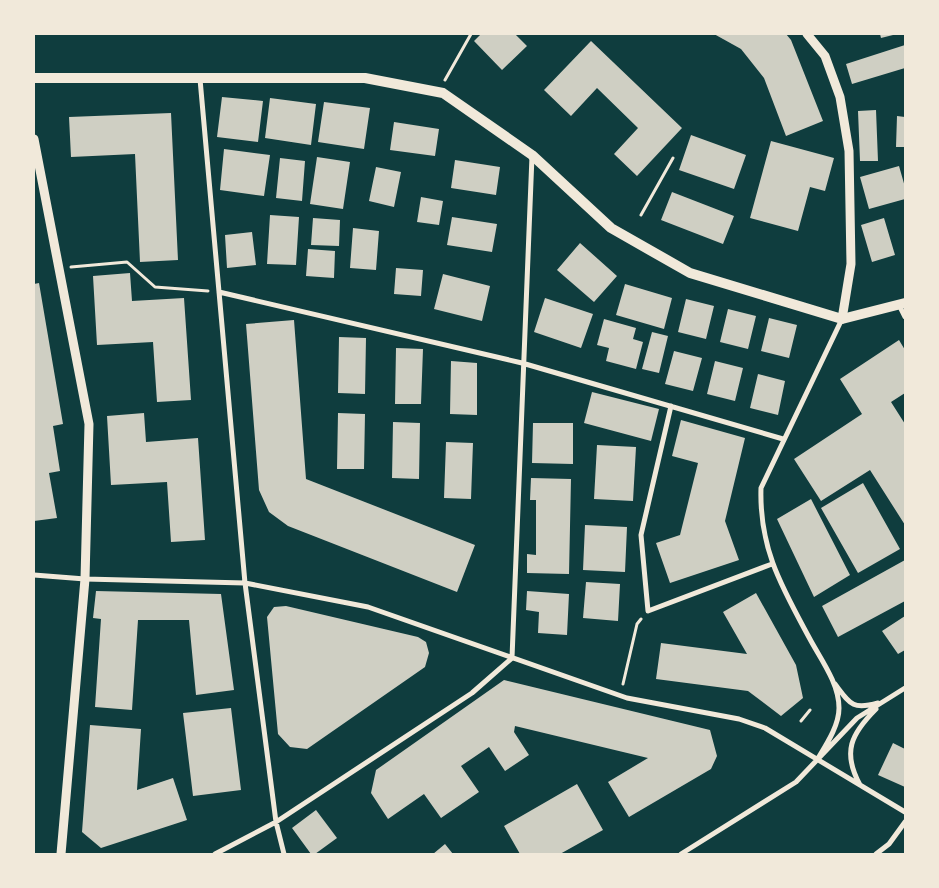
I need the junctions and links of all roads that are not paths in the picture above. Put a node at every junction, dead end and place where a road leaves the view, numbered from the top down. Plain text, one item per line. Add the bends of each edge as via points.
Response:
1 (807, 34) edge
2 (34, 78) edge
3 (200, 79) junction
4 (34, 139) edge
5 (532, 155) junction
6 (219, 292) junction
7 (902, 304) edge
8 (905, 318) edge
9 (842, 319) junction
10 (522, 363) junction
11 (671, 406) junction
12 (783, 439) junction
13 (772, 564) junction
14 (34, 575) edge
15 (85, 578) junction
16 (245, 583) junction
17 (512, 658) junction
18 (832, 680) junction
19 (905, 688) edge
20 (883, 702) junction
21 (817, 760) junction
22 (860, 786) junction
23 (905, 812) edge
24 (276, 822) junction
25 (905, 822) edge
26 (62, 854) edge
27 (215, 854) edge
28 (284, 854) edge
29 (681, 854) edge
30 (876, 854) edge

1 - 9 street via 825,56 840,97 848,151 851,264
2 - 3 main road
3 - 5 main road via 364,78 443,93
3 - 6 street
4 - 15 street via 89,424
5 - 9 main road via 611,228 690,273
5 - 10 street
6 - 10 street
6 - 16 street
7 - 8 street
7 - 9 main road
9 - 12 street
10 - 11 street
10 - 17 street
11 - 12 street
11 - 13 street via 641,535 648,611
12 - 13 street via 761,488 760,508
13 - 18 street
14 - 15 street
15 - 16 street
15 - 26 street
16 - 17 street via 368,607
16 - 24 street
17 - 21 street via 627,698 739,719 764,728
17 - 24 street via 472,693
18 - 20 street via 850,704 862,707
18 - 21 street via 839,708 834,729
19 - 20 street
20 - 21 street via 857,718
20 - 22 street via 856,732 849,751 851,769
21 - 22 street
21 - 29 street via 796,782
22 - 23 street
24 - 27 street
24 - 28 street
25 - 30 street via 889,844

